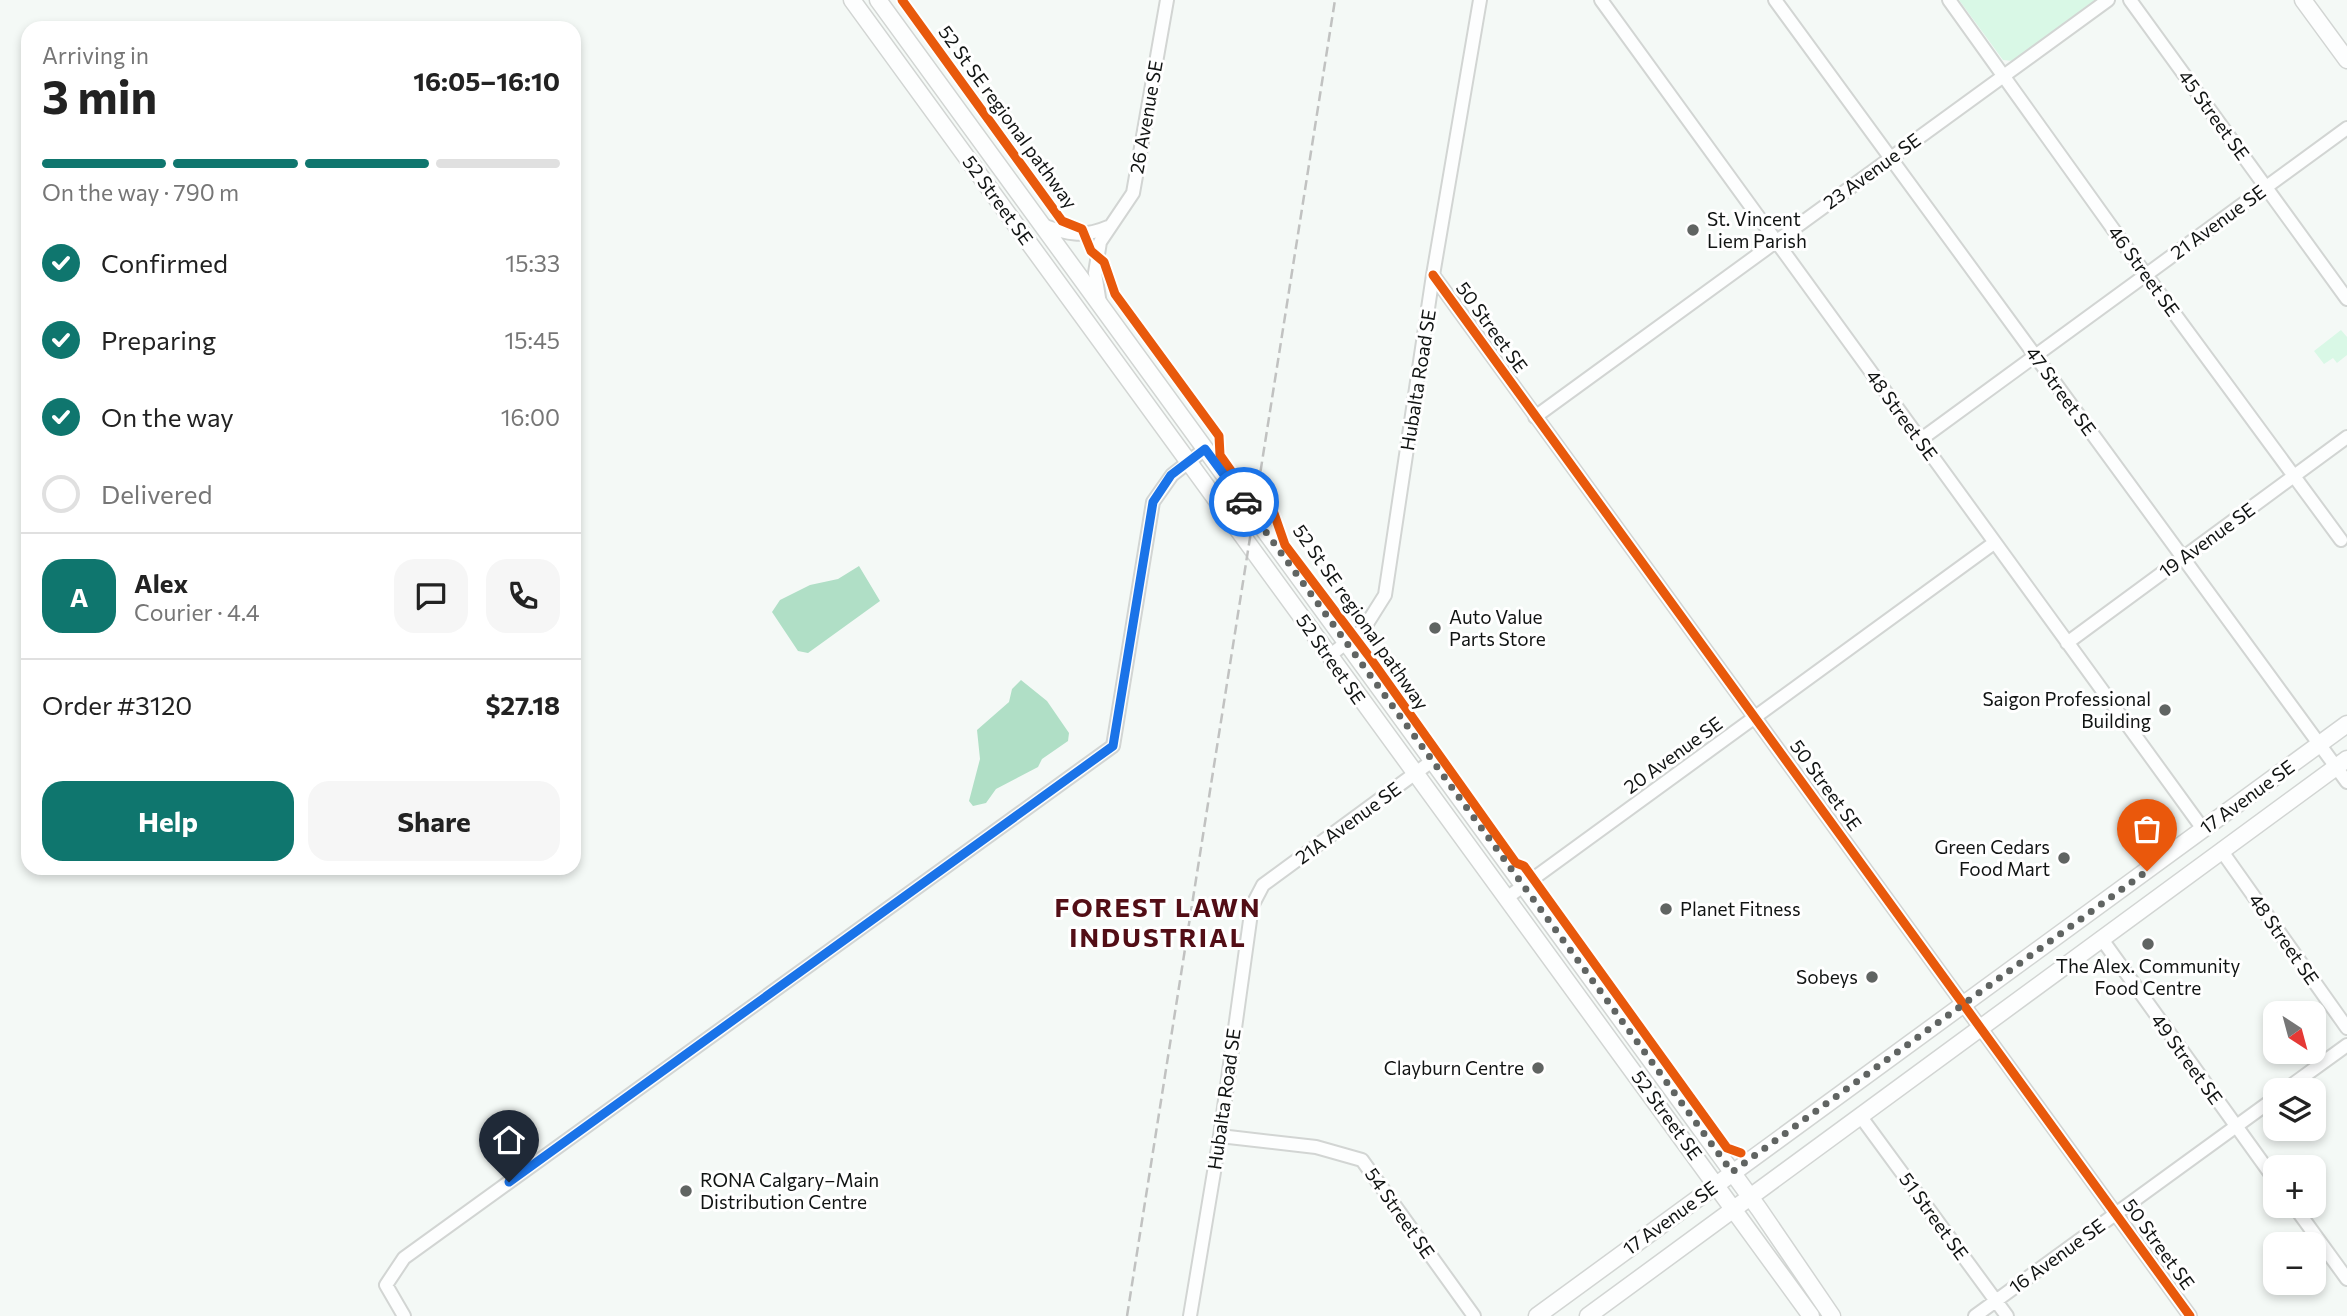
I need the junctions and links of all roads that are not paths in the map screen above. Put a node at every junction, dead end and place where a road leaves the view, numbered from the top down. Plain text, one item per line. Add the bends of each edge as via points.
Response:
1 (852, 0) edge
2 (878, 0) edge
3 (1167, 0) edge
4 (1480, 0) edge
5 (1601, 0) edge
6 (1774, 0) edge
7 (1950, 0) edge
8 (2108, 0) edge
9 (2130, 0) edge
10 (2303, 0) edge
11 (2347, 60) edge
12 (2005, 76) junction
13 (2347, 128) edge
14 (1890, 159) junction
15 (2266, 187) junction
16 (1042, 225) junction
17 (1108, 227) junction
18 (1776, 242) junction
19 (1433, 275) junction
20 (2146, 275) junction
21 (2347, 299) edge
22 (1101, 305) junction
23 (2036, 356) junction
24 (1535, 417) junction
25 (2347, 438) edge
26 (1920, 440) junction
27 (1205, 449) junction
28 (1188, 462) junction
29 (2295, 476) junction
30 (2341, 540) dead end
31 (1994, 543) junction
32 (2183, 558) junction
33 (2067, 643) junction
34 (1346, 644) junction
35 (1329, 656) junction
36 (1756, 716) junction
37 (2347, 724) edge
38 (2319, 744) junction
39 (1432, 761) junction
40 (2341, 763) edge
41 (1415, 775) junction
42 (2347, 782) edge
43 (2203, 829) junction
44 (2221, 850) junction
45 (1264, 885) joint
46 (1523, 886) junction
47 (1508, 897) junction
48 (2101, 938) junction
49 (1964, 1004) junction
50 (1982, 1028) junction
51 (2347, 1028) edge
52 (2347, 1045) edge
53 (2302, 1078) edge
54 (2263, 1107) edge
55 (1861, 1117) junction
56 (2236, 1126) junction
57 (1220, 1136) junction
58 (2263, 1163) edge
59 (1732, 1172) junction
60 (1716, 1184) junction
61 (1750, 1198) junction
62 (1734, 1209) junction
63 (2116, 1214) junction
64 (2303, 1218) edge
65 (2347, 1279) edge
66 (1996, 1301) junction
67 (404, 1316) edge
68 (1190, 1316) edge
69 (1474, 1316) edge
70 (1537, 1316) edge
71 (1588, 1316) edge
72 (1811, 1316) edge
73 (1832, 1316) edge
74 (1975, 1316) edge
75 (2007, 1316) edge
76 (2190, 1316) edge

1 - 28 main road, 52 Street SE
2 - 16 main road, 52 Street SE
3 - 17 street, 26 Avenue SE via 1133,193
4 - 19 street, Hubalta Road SE
5 - 18 street, 48 Street SE
6 - 14 street, 47 Street SE
7 - 12 street, 46 Street SE
8 - 12 street, 23 Avenue SE
9 - 15 street, 45 Street SE
10 - 11 main road
12 - 14 street, 23 Avenue SE
12 - 20 street, 46 Street SE
13 - 15 street, 21 Avenue SE
14 - 18 street, 23 Avenue SE
14 - 23 street, 47 Street SE
15 - 20 street, 21 Avenue SE
15 - 21 street, 45 Street SE
16 - 17 street via 1084,236
16 - 22 main road, 52 Street SE
17 - 22 street, 26 Avenue SE via 1100,242 1096,273
18 - 24 street, 23 Avenue SE
18 - 26 street, 48 Street SE
19 - 24 street, 50 Street SE
19 - 34 street, Hubalta Road SE via 1385,594 1363,630
20 - 23 street, 21 Avenue SE
20 - 29 street, 46 Street SE
22 - 27 main road, 52 Street SE
23 - 26 street, 21 Avenue SE
23 - 32 street, 47 Street SE
24 - 36 street, 50 Street SE
25 - 29 street, 19 Avenue SE
26 - 31 street, 48 Street SE
27 - 28 street
27 - 34 main road, 52 Street SE
28 - 35 main road, 52 Street SE
28 - 67 street via 1171,475 1153,502 1113,746 404,1258 386,1285
29 - 30 street, 46 Street SE
29 - 32 street, 19 Avenue SE
31 - 33 street, 48 Street SE
31 - 36 street, 20 Avenue SE
32 - 33 street, 19 Avenue SE
32 - 38 street, 47 Street SE
33 - 43 street, 48 Street SE
34 - 35 street, Hubalta Road SE
34 - 39 main road, 52 Street SE
35 - 41 main road, 52 Street SE
36 - 46 street, 20 Avenue SE
36 - 49 street, 50 Street SE
37 - 38 main road, 17 Avenue SE
38 - 40 street, 47 Street SE
38 - 43 main road, 17 Avenue SE
39 - 41 street, 21A Avenue SE
39 - 46 main road, 52 Street SE
40 - 42 street, 47 Street SE
40 - 44 main road, 17 Avenue SE
41 - 45 street, 21A Avenue SE
41 - 47 main road, 52 Street SE
43 - 49 main road, 17 Avenue SE
44 - 48 main road, 17 Avenue SE
44 - 51 street, 48 Street SE
45 - 57 street, Hubalta Road SE via 1252,906
46 - 47 street, 20 Avenue SE
46 - 59 main road, 52 Street SE
47 - 60 main road, 52 Street SE
48 - 50 main road, 17 Avenue SE
48 - 56 street, 49 Street SE
49 - 50 street, 50 Street SE
49 - 59 main road, 17 Avenue SE
50 - 55 main road, 17 Avenue SE
50 - 63 street, 50 Street SE
52 - 53 street
54 - 56 street, 16 Avenue SE
55 - 61 main road, 17 Avenue SE
55 - 66 street, 51 Street SE
56 - 58 street, 49 Street SE
56 - 63 street, 16 Avenue SE
57 - 68 street, Hubalta Road SE
57 - 69 street, 54 Street SE via 1316,1147 1362,1160
59 - 60 main road, 17 Avenue SE
59 - 61 main road, 52 Street SE
60 - 62 main road, 52 Street SE
60 - 70 main road, 17 Avenue SE
61 - 62 main road, 17 Avenue SE
61 - 73 main road, 52 Street SE
62 - 71 main road, 17 Avenue SE
62 - 72 main road, 52 Street SE
63 - 66 street, 16 Avenue SE
63 - 76 street, 50 Street SE
64 - 65 street
66 - 74 street, 16 Avenue SE
66 - 75 street, 51 Street SE

